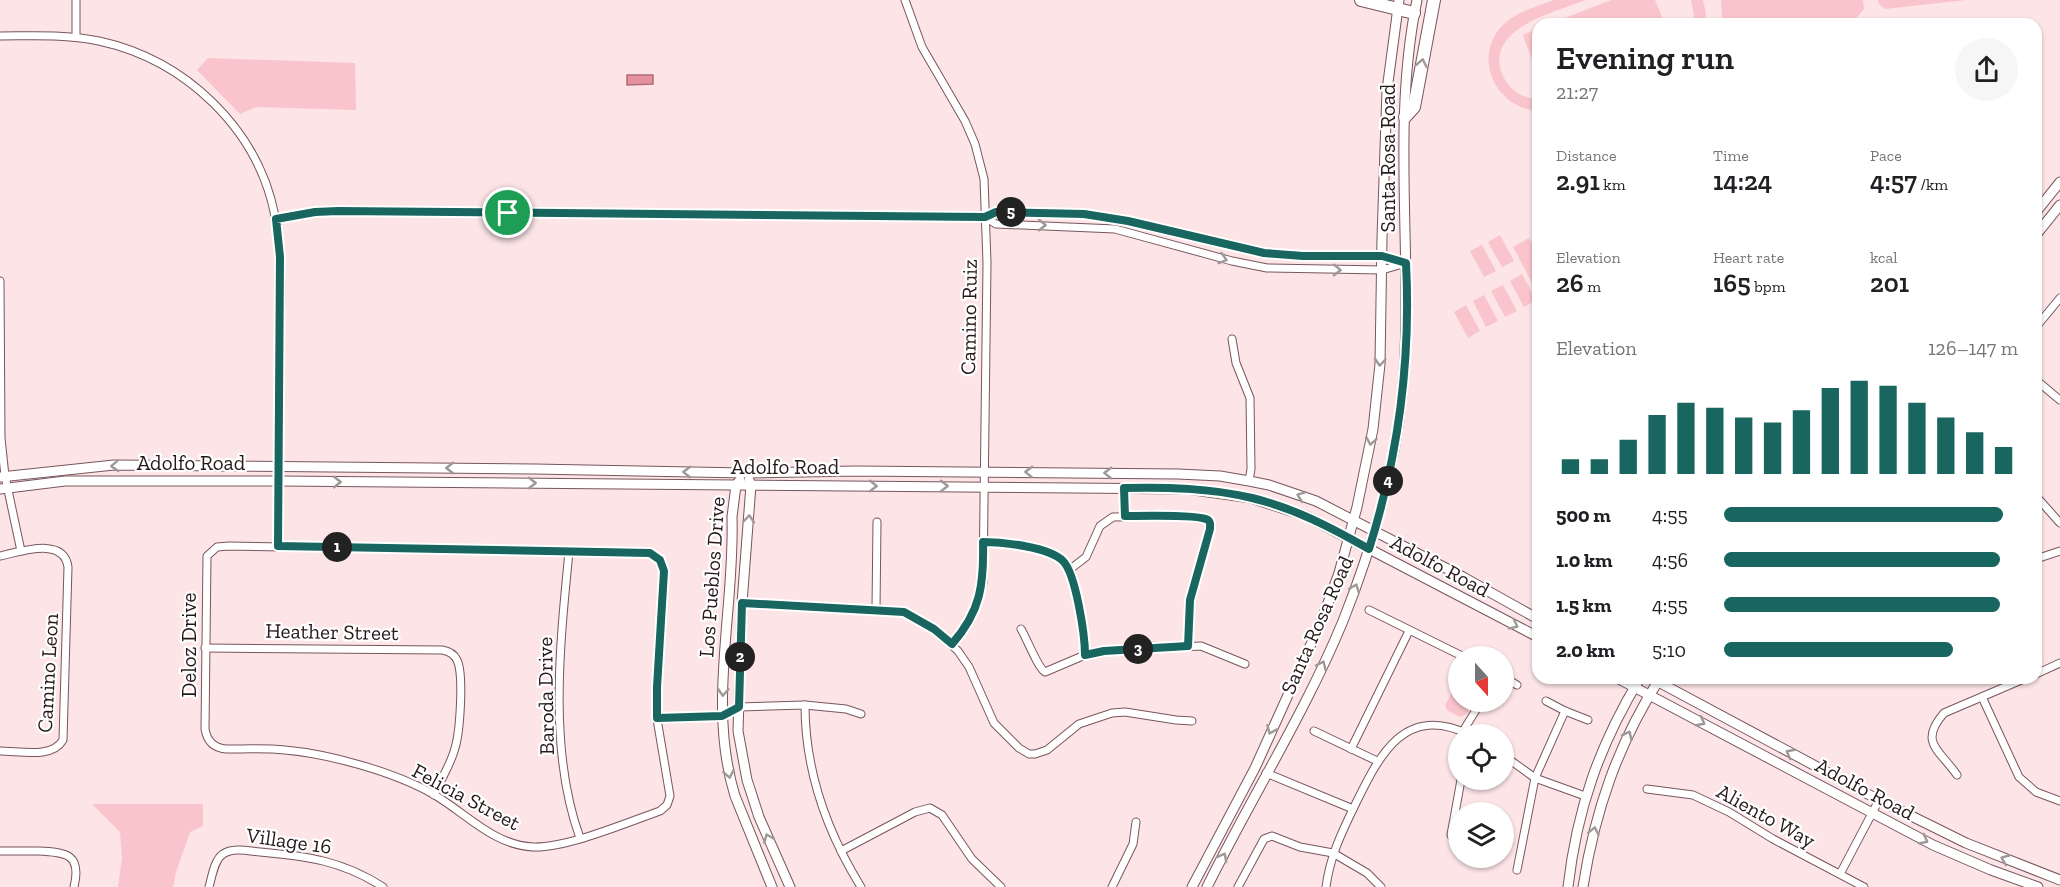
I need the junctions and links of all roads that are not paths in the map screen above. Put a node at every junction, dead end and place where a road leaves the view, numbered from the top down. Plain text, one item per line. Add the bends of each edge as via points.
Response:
1 (76, 0) edge
2 (905, 0) edge
3 (1361, 0) edge
4 (1434, 0) edge
5 (1399, 4) edge
6 (1416, 6) edge
7 (0, 36) edge
8 (76, 37) junction
9 (1405, 117) junction
10 (2060, 182) edge
11 (2042, 204) edge
12 (2060, 205) edge
13 (985, 217) junction
14 (276, 219) junction
15 (2042, 228) edge
16 (1382, 256) junction
17 (1406, 263) junction
18 (1382, 270) junction
19 (0, 281) edge
20 (2060, 298) edge
21 (2042, 320) edge
22 (1232, 339) dead end
23 (2042, 385) edge
24 (2060, 400) edge
25 (279, 467) junction
26 (984, 472) junction
27 (746, 473) junction
28 (3, 476) edge
29 (279, 481) junction
30 (1249, 481) junction
31 (736, 485) junction
32 (751, 485) junction
33 (984, 486) junction
34 (4, 488) edge
35 (1124, 488) junction
36 (2042, 503) edge
37 (1125, 516) junction
38 (1354, 520) junction
39 (877, 522) dead end
40 (2060, 523) edge
41 (1375, 531) junction
42 (1349, 538) junction
43 (983, 542) junction
44 (278, 546) junction
45 (1369, 549) junction
46 (2060, 551) edge
47 (21, 552) junction
48 (569, 552) junction
49 (0, 556) edge
50 (2042, 557) edge
51 (1069, 570) junction
52 (742, 603) junction
53 (876, 609) junction
54 (1369, 610) dead end
55 (1532, 616) edge
56 (1021, 629) dead end
57 (1409, 631) junction
58 (1532, 634) edge
59 (952, 644) junction
60 (1188, 646) junction
61 (205, 648) junction
62 (1448, 649) edge
63 (1085, 655) junction
64 (2060, 663) edge
65 (1245, 664) dead end
66 (2042, 671) edge
67 (1514, 683) edge
68 (1628, 684) edge
69 (1636, 684) edge
70 (1654, 684) edge
71 (1665, 684) edge
72 (2012, 684) edge
73 (1517, 685) dead end
74 (1634, 687) junction
75 (1650, 695) junction
76 (1982, 697) junction
77 (1546, 701) dead end
78 (805, 705) junction
79 (739, 707) junction
80 (1565, 711) junction
81 (861, 714) dead end
82 (722, 716) junction
83 (657, 718) junction
84 (1588, 720) dead end
85 (1192, 721) dead end
86 (1448, 725) edge
87 (1314, 731) dead end
88 (211, 743) joint
89 (1351, 749) junction
90 (0, 751) edge
91 (1377, 761) junction
92 (1514, 763) edge
93 (1266, 773) junction
94 (1957, 775) dead end
95 (1535, 778) junction
96 (1647, 789) dead end
97 (434, 795) junction
98 (1585, 796) junction
99 (1879, 800) junction
100 (2060, 801) edge
101 (1353, 809) junction
102 (1873, 812) junction
103 (1136, 822) dead end
104 (580, 838) junction
105 (0, 851) edge
106 (841, 851) junction
107 (1333, 853) junction
108 (1517, 870) dead end
109 (1840, 874) junction
110 (2060, 880) edge
111 (74, 887) edge
112 (208, 887) edge
113 (384, 887) edge
114 (772, 887) edge
115 (790, 887) edge
116 (861, 887) edge
117 (1000, 887) edge
118 (1112, 887) edge
119 (1192, 887) edge
120 (1207, 887) edge
121 (1238, 887) edge
122 (1326, 887) edge
123 (1381, 887) edge
124 (1568, 887) edge
125 (1583, 887) edge
126 (1864, 887) edge
127 (2038, 887) edge

1 - 8 street
2 - 13 street, Camino Ruiz via 922,47 975,144 984,179
3 - 5 highway
9 -> 4 highway via 1414,107
5 - 6 highway
5 - 16 main road, Santa Rosa Road via 1388,82
6 - 9 main road, Santa Rosa Road via 1406,76
7 - 8 street
8 - 14 street via 147,57 203,92 253,154
9 - 17 main road, Santa Rosa Road
10 - 11 main road
12 - 15 main road
13 - 14 street via 338,211
13 - 16 street via 996,212 1084,214 1264,253
13 -> 18 street via 996,224 1115,229 1267,268
13 - 26 street, Camino Ruiz
14 - 25 street via 280,257
16 - 17 street
16 - 18 main road, Santa Rosa Road
17 - 18 street
17 - 41 main road, Santa Rosa Road via 1402,395 1391,466
18 -> 38 main road, Santa Rosa Road via 1378,383 1368,458
19 - 28 street
20 - 21 street
22 - 30 street via 1236,363 1250,398
23 - 24 street
27 -> 25 main road, Adolfo Road
25 -> 28 main road, Adolfo Road via 114,465
25 - 29 street
26 - 27 main road, Adolfo Road
30 -> 26 main road, Adolfo Road via 1186,474
26 - 33 street, Camino Ruiz
27 - 31 main road, Los Pueblos Drive
27 - 32 main road, Los Pueblos Drive
28 - 34 street
29 -> 31 main road, Adolfo Road
29 - 34 main road, Adolfo Road via 65,481
29 - 44 street
38 -> 30 main road, Adolfo Road via 1307,498
31 - 32 main road, Adolfo Road
31 -> 82 main road, Los Pueblos Drive
32 -> 33 main road, Adolfo Road
52 -> 32 main road, Los Pueblos Drive
33 - 35 main road, Adolfo Road
33 - 43 street, Camino Ruiz
34 - 47 street
35 - 37 street
35 - 42 main road, Adolfo Road via 1186,489 1251,498 1306,516
36 - 40 street
37 - 51 street via 1102,524 1086,557
37 - 60 street via 1184,516 1210,522 1190,600
38 - 41 main road, Adolfo Road
38 - 42 main road, Santa Rosa Road
39 - 53 street
41 - 45 main road, Santa Rosa Road
41 - 55 main road, Adolfo Road
42 - 45 main road, Adolfo Road
42 -> 119 main road, Santa Rosa Road via 1321,622 1255,768
43 - 51 street via 1012,543 1052,554
43 - 59 street, Camino Ruiz via 979,600 965,629
44 - 48 street
44 - 61 street, Deloz Drive via 217,547 207,556
45 -> 58 main road, Adolfo Road
93 -> 45 main road, Santa Rosa Road via 1342,622
46 - 50 street
47 - 49 street
47 - 90 street, Camino Leon via 57,550 68,567 63,740 50,752
48 - 83 street via 650,553 663,565
48 - 104 street, Baroda Drive via 558,671 564,765
51 - 63 street
52 - 53 street
52 - 79 main road, Los Pueblos Drive
53 - 59 street via 904,612
54 - 57 street
56 - 63 street via 1043,671
57 - 62 street
57 - 89 street
59 - 85 street via 969,667 994,723 1029,754 1047,750 1079,724 1112,713
60 - 63 street
60 - 65 street via 1203,647
61 - 88 street, Deloz Drive via 205,729
61 - 97 street, Heather Street via 450,652 460,673 459,732
64 - 66 street
67 - 73 street
68 - 74 main road, Adolfo Road
69 - 74 main road
70 - 75 main road
99 -> 71 main road, Adolfo Road
72 - 76 street
74 - 75 main road, Adolfo Road
74 - 98 main road via 1607,739
75 -> 102 main road, Adolfo Road
125 -> 75 main road via 1609,776
76 - 94 street via 1944,713 1932,732 1932,745
76 - 100 street via 2019,777 2036,792
77 - 80 street
78 - 79 street
78 - 81 street
78 - 106 street via 816,786
79 - 82 street
115 -> 79 main road, Los Pueblos Drive via 747,780 738,731
80 - 84 street
80 - 95 street
82 - 83 street
82 -> 114 main road, Los Pueblos Drive via 730,781
83 - 104 street, Felicia Street via 670,796 667,805 660,811
86 - 91 street via 1413,729 1396,739
87 - 89 street
88 - 97 street, Felicia Street via 222,749 287,750 344,761 380,771
89 - 91 street
91 - 101 street
92 - 95 street
93 - 101 street
120 -> 93 main road, Santa Rosa Road
95 - 98 street
95 - 108 street
96 - 109 street, Aliento Way via 1694,795
97 - 104 street, Felicia Street via 485,830 516,844 544,847
98 - 124 main road
99 - 102 street
110 -> 99 main road, Adolfo Road via 1966,843
101 - 107 street
102 - 109 street
102 -> 127 main road, Adolfo Road via 1941,849
103 - 118 street via 1133,844
105 - 111 street via 64,853 76,865
106 - 116 street
106 - 117 street via 930,808 942,815 972,859
107 - 121 street via 1268,836
107 - 122 street
107 - 123 street via 1367,873
109 - 126 street, Aliento Way
112 - 113 street, Village 16 via 219,857 237,850 308,856 350,869

